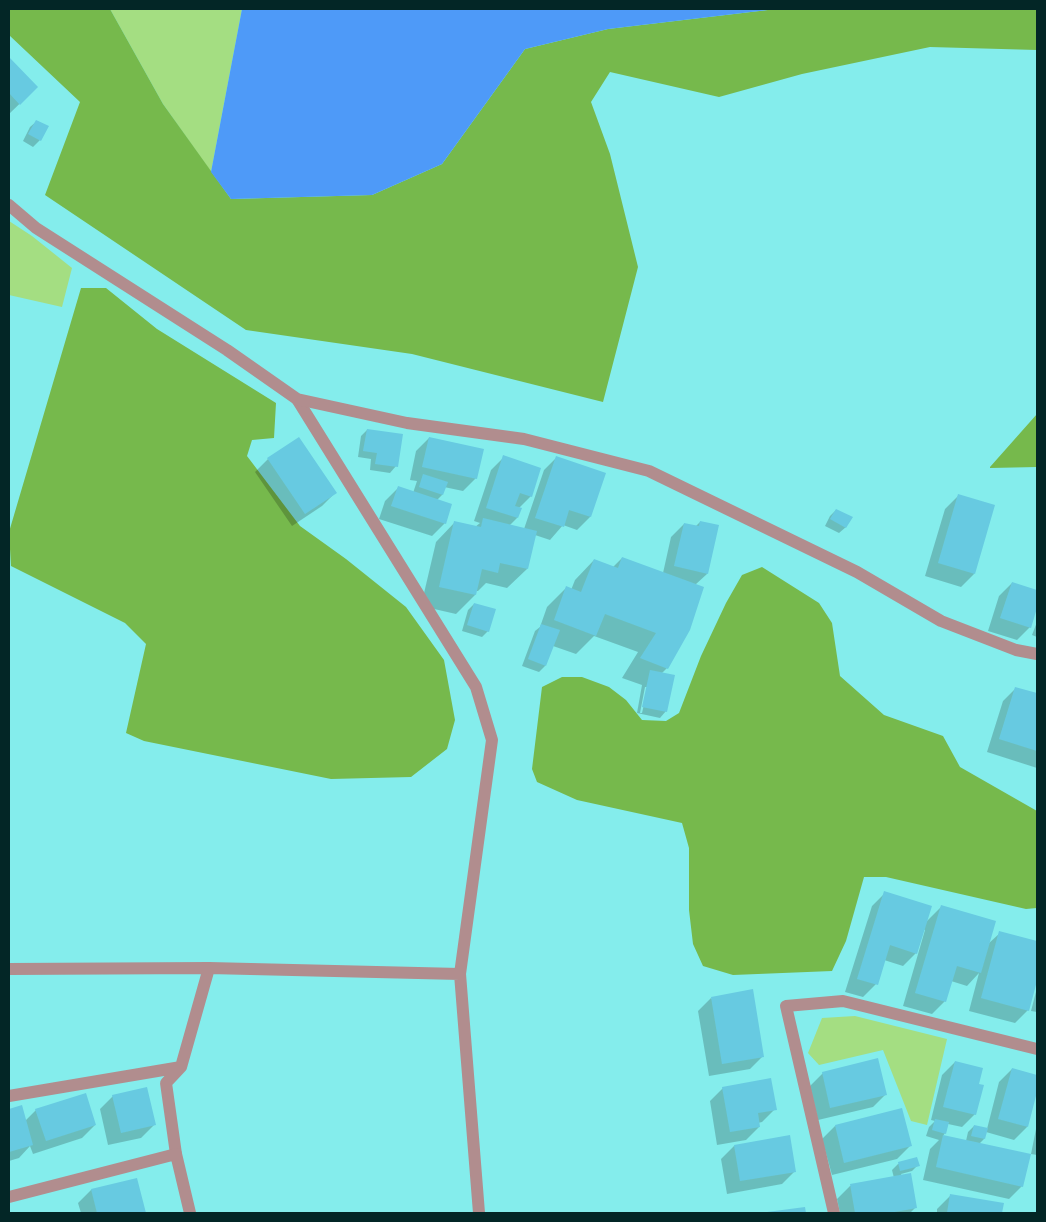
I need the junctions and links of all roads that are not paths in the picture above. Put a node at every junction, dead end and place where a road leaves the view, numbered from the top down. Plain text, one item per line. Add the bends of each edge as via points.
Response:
1 (9, 205) edge
2 (297, 399) junction
3 (1037, 654) edge
4 (209, 968) junction
5 (9, 969) edge
6 (460, 974) junction
7 (1037, 1049) edge
8 (181, 1067) junction
9 (9, 1096) edge
10 (176, 1154) junction
11 (9, 1197) edge
12 (190, 1213) edge
13 (479, 1213) edge
14 (834, 1213) edge

1 - 2 street via 36,228 227,350
2 - 3 street via 406,423 524,439 649,471 857,572 941,621 1016,650
2 - 6 street via 476,687 492,740
4 - 5 street
4 - 6 street
4 - 8 street
6 - 13 street
7 - 14 street via 843,1000 786,1006
8 - 9 street
8 - 10 street via 166,1083
10 - 11 street
10 - 12 street

